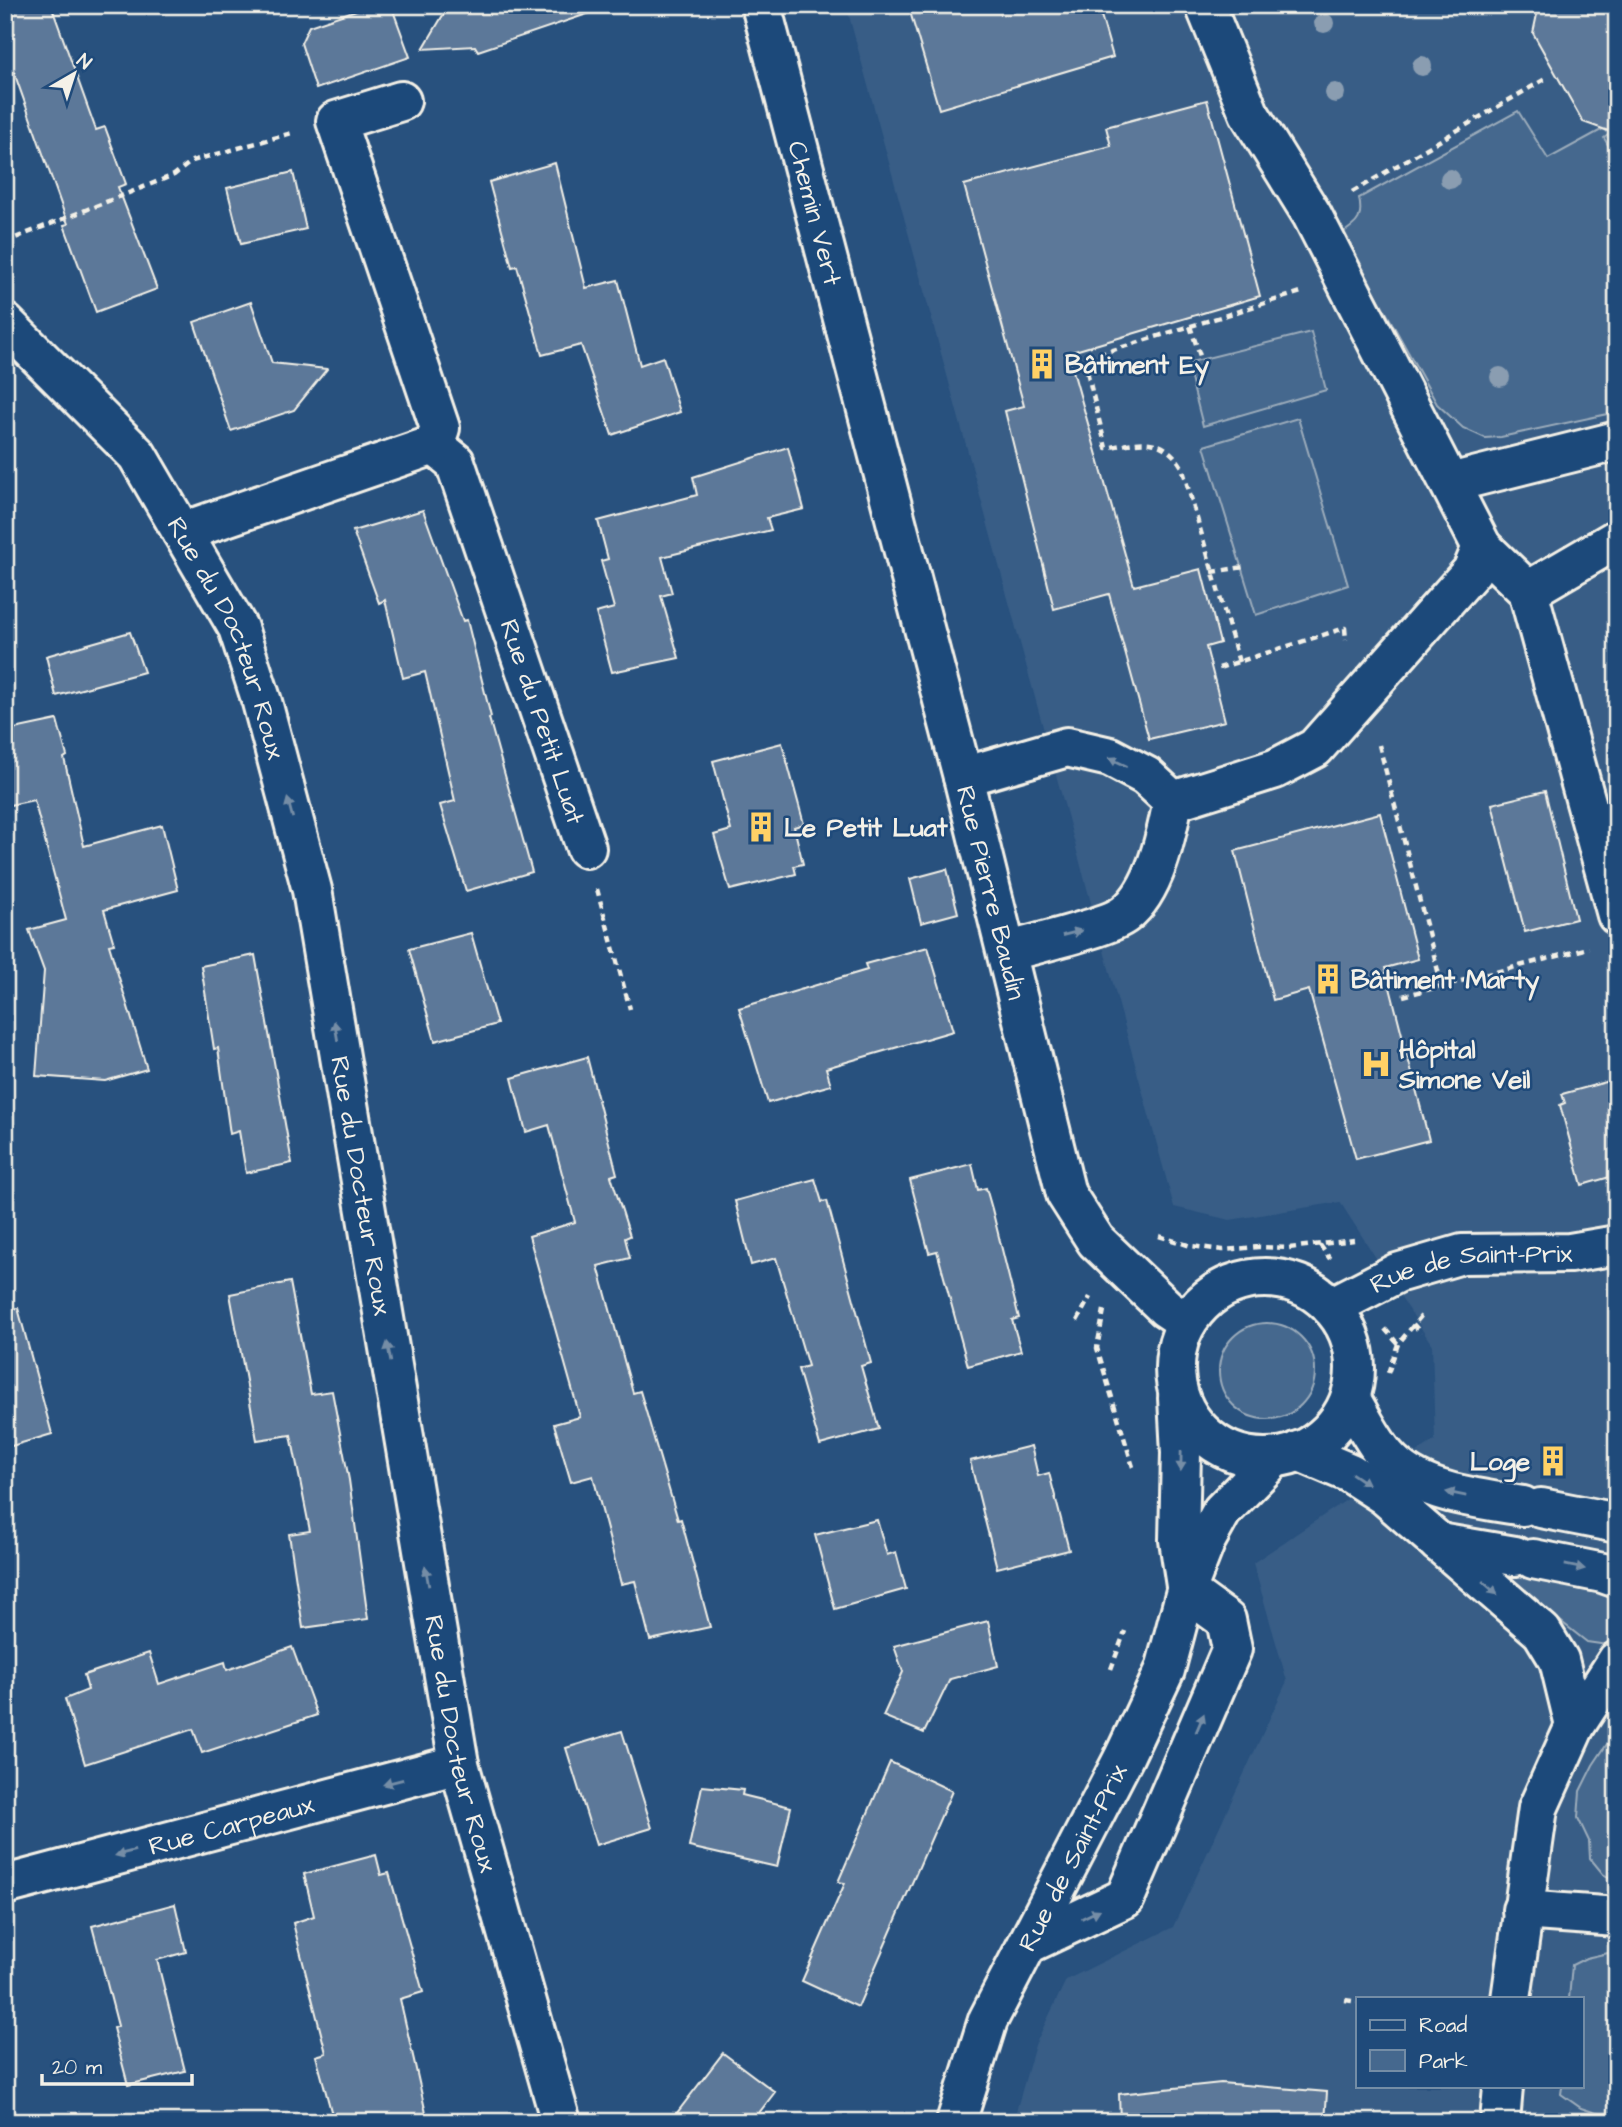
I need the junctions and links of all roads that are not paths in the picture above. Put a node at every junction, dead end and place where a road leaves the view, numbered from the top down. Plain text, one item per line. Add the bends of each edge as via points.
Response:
1 (761, 5) edge
2 (1205, 5) edge
3 (401, 101) dead end
4 (5, 323) edge
5 (871, 420) joint
6 (1617, 441) edge
7 (433, 444) junction
8 (1450, 483) junction
9 (182, 532) junction
10 (1617, 539) edge
11 (1482, 547) junction
12 (1528, 591) junction
13 (963, 777) junction
14 (1172, 802) junction
15 (586, 848) road end
16 (1617, 915) edge
17 (1007, 952) junction
18 (1617, 1245) edge
19 (1331, 1307) junction
20 (1187, 1322) junction
21 (1178, 1392) junction
22 (1351, 1400) junction
23 (1286, 1455) junction
24 (1617, 1523) edge
25 (1439, 1543) junction
26 (1617, 1578) edge
27 (1186, 1591) junction
28 (1617, 1661) edge
29 (1617, 1693) edge
30 (1575, 1726) junction
31 (458, 1764) junction
32 (5, 1885) edge
33 (1522, 1910) junction
34 (1617, 1917) edge
35 (1030, 1943) junction
36 (1511, 1997) edge
37 (1503, 2088) edge
38 (561, 2122) edge
39 (956, 2122) edge
40 (1500, 2122) edge

1 - 5 street, Chemin Vert
2 - 8 street via 1249,113 1312,215
3 - 7 street via 336,121 440,428
4 - 9 street, Rue du Docteur Roux via 137,456
5 - 13 street, Rue Pierre Baudin
6 - 8 street
7 - 9 street
7 - 15 street, Rue du Petit Luat via 455,462
8 - 11 street
31 -> 9 street, Rue du Docteur Roux via 312,890 238,628
10 - 12 street
11 - 12 street
11 - 14 street via 1472,571 1315,748 1275,769
12 - 16 street
14 -> 13 street via 1134,769 1110,757 1067,747
13 - 17 street, Rue Pierre Baudin
17 -> 14 street via 1125,915 1148,883 1166,838
17 - 20 street, Rue Pierre Baudin via 1066,1194 1096,1241 1166,1308
18 - 19 street, Rue de Saint-Prix via 1570,1253 1462,1254 1397,1273
19 - 20 street via 1310,1289 1283,1280 1255,1279 1220,1290
19 - 22 street via 1355,1356
20 - 21 street via 1177,1345 1174,1369
21 - 23 street via 1186,1413 1216,1444 1257,1459
21 -> 27 street, Rue de Saint-Prix via 1179,1540
22 - 23 street via 1333,1429 1314,1445
24 -> 22 street via 1441,1491 1403,1471 1385,1455
23 -> 25 street via 1350,1473 1384,1495
23 - 27 street, Rue de Saint-Prix via 1222,1511
25 -> 26 street
25 -> 30 street via 1542,1632 1559,1660
27 - 35 street, Rue de Saint-Prix via 1165,1670
35 -> 27 street via 1125,1898 1232,1648 1226,1620
28 - 30 street
29 - 30 street
30 - 33 street via 1538,1808
31 -> 32 street, Rue Carpeaux
31 - 38 street, Rue du Docteur Roux
33 - 34 street
33 - 36 street
35 - 39 street, Rue de Saint-Prix via 988,2020
37 - 40 street

